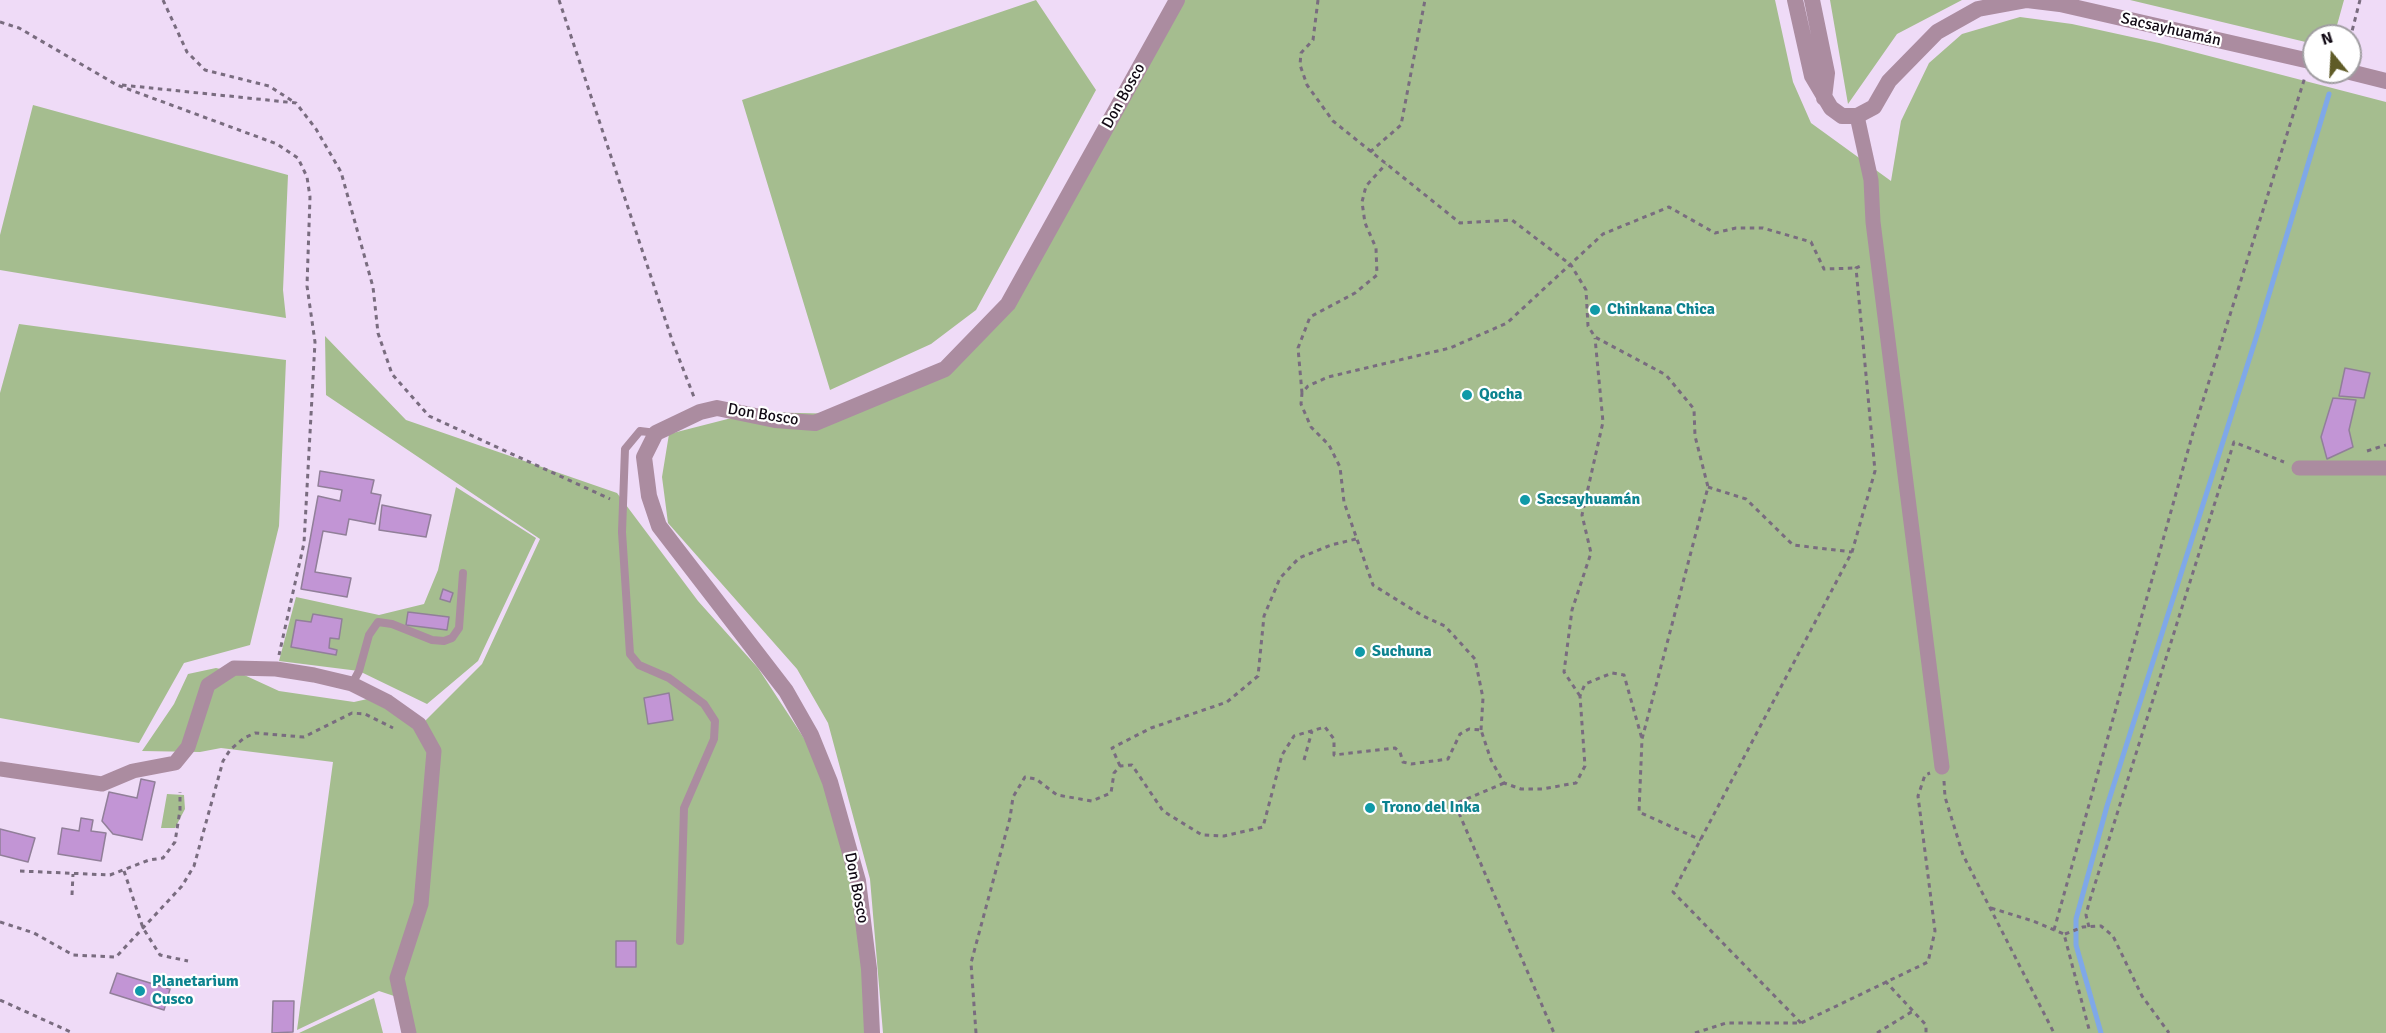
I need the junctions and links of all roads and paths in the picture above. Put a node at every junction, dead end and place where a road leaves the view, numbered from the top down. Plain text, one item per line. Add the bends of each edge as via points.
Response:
1 (163, 0) edge
2 (559, 0) edge
3 (1177, 0) edge
4 (1318, 0) edge
5 (1425, 0) edge
6 (1795, 0) edge
7 (1812, 0) edge
8 (2360, 0) edge
9 (2059, 2) edge
10 (0, 22) edge
11 (2354, 24) edge
12 (2302, 60) edge
13 (2362, 75) edge
14 (2386, 81) edge
15 (2305, 84) edge
16 (117, 85) junction
17 (1824, 98) junction
18 (296, 103) junction
19 (1857, 116) junction
20 (1370, 152) junction
21 (1386, 164) junction
22 (1878, 257) junction
23 (1571, 265) junction
24 (1856, 268) junction
25 (1595, 337) junction
26 (1302, 393) junction
27 (700, 412) junction
28 (656, 433) junction
29 (2299, 468) joint
30 (2386, 468) edge
31 (1708, 487) junction
32 (624, 503) junction
33 (1356, 539) junction
34 (1852, 552) junction
35 (463, 573) dead end
36 (276, 669) junction
37 (352, 684) junction
38 (1580, 696) junction
39 (395, 728) dead end
40 (1481, 730) junction
41 (1312, 731) junction
42 (1642, 739) junction
43 (1304, 760) dead end
44 (1120, 766) junction
45 (1942, 767) junction
46 (0, 769) edge
47 (1503, 783) junction
48 (180, 792) dead end
49 (1701, 840) junction
50 (123, 870) junction
51 (20, 871) dead end
52 (73, 874) junction
53 (72, 895) dead end
54 (1991, 908) junction
55 (0, 921) edge
56 (2090, 927) junction
57 (143, 928) junction
58 (2054, 930) junction
59 (2064, 934) junction
60 (680, 941) dead end
61 (188, 961) dead end
62 (1885, 981) junction
63 (0, 1000) edge
64 (1914, 1011) junction
65 (1801, 1023) junction
66 (73, 1033) edge
67 (409, 1033) edge
68 (872, 1033) edge
69 (976, 1033) edge
70 (1554, 1033) edge
71 (1695, 1033) edge
72 (1877, 1033) edge
73 (1926, 1033) edge
74 (2054, 1033) edge
75 (2090, 1033) edge
76 (2169, 1033) edge

1 - 18 path via 187,52 205,70 269,86
2 - 27 path via 673,343
3 - 27 street, Don Bosco via 1008,304 945,369 815,423 775,420 717,408
4 - 20 path via 1313,40 1301,53 1300,65 1307,85 1333,121
5 - 20 path via 1401,125
6 - 17 street via 1812,76
7 - 17 street via 1827,73
8 - 11 path
9 - 12 street, Sacsayhuamán
9 - 19 street, Sacsayhuamán via 2027,0 1978,9 1937,32 1889,81 1874,107
10 - 16 path via 19,28
13 - 14 street
15 - 58 path via 2194,429
16 - 18 path
16 - 36 path via 277,144 298,158 307,177 307,286 315,342 304,543
17 - 19 street via 1842,116
18 - 32 path via 341,172 374,287 378,333 392,374 429,416
19 - 22 street via 1871,180
20 - 21 path
21 - 23 path via 1460,223 1512,220
21 - 26 path via 1366,186 1362,202 1365,223 1376,248 1377,275 1355,293 1310,317 1298,348
22 - 24 path
22 - 45 street
23 - 24 path via 1603,234 1669,207 1715,233 1763,228 1811,242 1824,269
23 - 25 path via 1586,290 1588,326
23 - 26 path via 1507,323 1450,348 1328,377
24 - 34 path via 1875,471
25 - 31 path via 1666,375 1694,409 1695,436
25 - 38 path via 1603,422 1582,515 1591,553 1572,610 1564,672
26 - 33 path via 1301,404 1311,427 1329,445 1340,467 1344,502
27 - 28 street, Don Bosco
28 - 32 lane via 640,430 625,449
28 - 68 street, Don Bosco via 644,458 649,496 659,526 786,691 811,735 830,782 858,881
29 - 30 street
29 - 56 path via 2234,442 2089,903 2086,915
31 - 34 path via 1746,499 1794,545
31 - 42 path
32 - 60 lane via 622,532 630,654 639,665 669,678 704,704 715,721 714,739 684,808
33 - 40 path via 1373,585 1445,626 1475,659 1484,698
33 - 44 path via 1299,558 1280,578 1264,616 1258,676 1227,702 1151,728 1112,748
34 - 49 path
35 - 37 lane via 459,628 452,638 432,640 378,622 369,635
36 - 37 street
36 - 46 street via 234,668 208,686 188,747 175,763 133,771 102,784
37 - 67 street via 419,724 434,751 421,904 397,978
38 - 42 path via 1585,684 1612,673 1624,675
38 - 47 path via 1585,766 1576,783 1521,789
39 - 57 path via 365,714 352,713 304,737 255,733 244,738 223,761 194,866 182,886
40 - 41 path via 1469,729 1460,734 1448,759 1411,764 1404,762 1395,748 1334,755 1334,739 1325,728
40 - 47 path
41 - 43 path
41 - 44 path via 1294,736 1282,755 1263,827 1224,836 1202,835 1163,812 1132,765
42 - 49 path via 1639,812
44 - 69 path via 1114,773 1111,793 1092,801 1057,795 1036,779 1025,777 1013,797 971,963
45 - 54 path via 1945,797 1963,855
45 - 62 path via 1925,775 1918,796 1935,931 1928,962
47 - 70 path via 1455,804
48 - 50 path via 175,842 163,858
49 - 65 path via 1673,892
50 - 52 path
50 - 57 path
51 - 52 path
52 - 53 path
54 - 58 path
54 - 74 path
55 - 57 path via 34,933 73,955 116,957
56 - 59 path
56 - 76 path via 2101,926 2113,936 2142,996
57 - 61 path via 160,955
58 - 59 path
59 - 75 path
62 - 64 path
62 - 65 path
63 - 66 path
64 - 72 path
64 - 73 path via 1926,1025
65 - 71 path via 1726,1023

